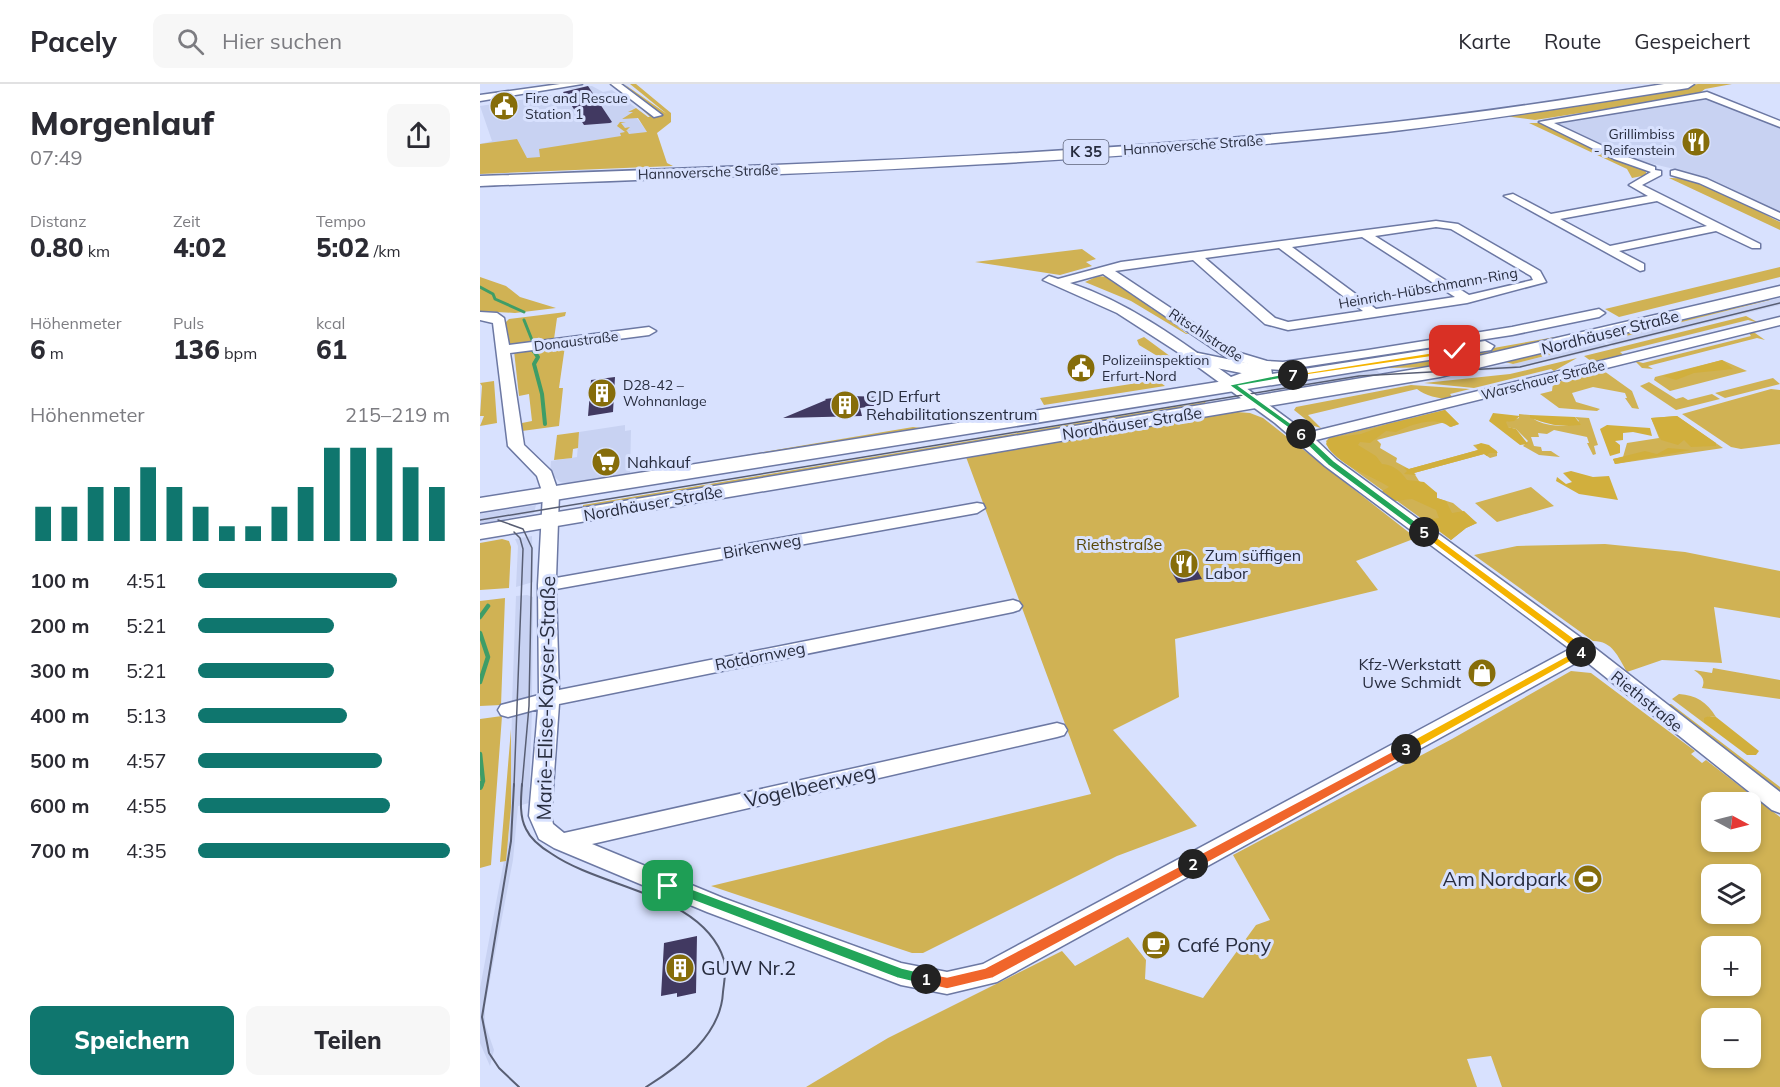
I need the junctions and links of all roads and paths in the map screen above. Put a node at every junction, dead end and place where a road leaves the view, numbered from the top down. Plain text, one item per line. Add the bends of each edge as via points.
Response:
1 (578, 84) edge
2 (615, 84) edge
3 (1663, 84) edge
4 (1688, 84) edge
5 (480, 98) edge
6 (657, 116) dead end
7 (1780, 124) edge
8 (1654, 171) junction
9 (480, 176) edge
10 (480, 181) edge
11 (1509, 196) dead end
12 (1655, 198) junction
13 (1780, 217) edge
14 (1549, 218) junction
15 (1717, 227) junction
16 (1365, 234) junction
17 (1281, 245) junction
18 (1756, 246) dead end
19 (1608, 250) junction
20 (1195, 256) junction
21 (1640, 267) dead end
22 (1107, 271) junction
23 (1780, 280) edge
24 (1780, 291) edge
25 (1467, 299) junction
26 (1599, 313) dead end
27 (1375, 314) junction
28 (480, 316) edge
29 (1780, 321) edge
30 (648, 331) dead end
31 (503, 350) junction
32 (1244, 351) dead end
33 (1208, 359) junction
34 (1258, 371) junction
35 (1317, 371) junction
36 (1257, 402) junction
37 (1307, 438) junction
38 (551, 494) junction
39 (480, 505) edge
40 (977, 508) dead end
41 (549, 520) junction
42 (480, 532) edge
43 (547, 585) junction
44 (1013, 606) dead end
45 (1584, 650) junction
46 (549, 700) junction
47 (508, 710) dead end
48 (1057, 730) dead end
49 (1780, 804) edge
50 (562, 842) junction

1 - 5 street
2 - 6 street
3 - 9 highway, Hannoversche Straße / K 35 via 1395,122 1167,143 836,162
4 - 10 highway, Hannoversche Straße / K 35 via 1496,114 1222,143 946,162
7 - 8 street via 1707,95 1544,122
8 - 12 street via 1634,185
8 - 13 street via 1703,181
11 - 14 street
12 - 14 street
12 - 15 street
14 - 19 street
15 - 18 street
15 - 19 street
16 - 17 street, Heinrich-Hübschmann-Ring
16 - 25 street
16 - 25 street, Heinrich-Hübschmann-Ring via 1436,224 1454,226 1540,278 1535,285
17 - 20 street, Heinrich-Hübschmann-Ring
17 - 27 street
19 - 21 street
20 - 22 street, Heinrich-Hübschmann-Ring
20 - 27 street, Heinrich-Hübschmann-Ring via 1278,325
22 - 26 street, Ritschlstraße via 1232,355 1266,365 1292,365 1512,331
22 - 33 street, Heinrich-Hübschmann-Ring via 1054,281 1124,310
23 - 35 main road, Nordhäuser Straße via 1701,302 1539,337
24 - 36 main road, Nordhäuser Straße via 1508,357
25 - 27 street, Heinrich-Hübschmann-Ring
28 - 31 street via 497,319
29 - 37 street, Warschauer Straße
30 - 31 street, Donaustraße
31 - 38 street via 517,450 545,474
32 - 34 street, Ritschlstraße via 1256,358
33 - 34 street
33 - 34 street
33 - 35 main road via 1259,371
34 - 35 main road, Nordhäuser Straße
34 - 36 street, Riethstraße
34 - 38 main road, Nordhäuser Straße via 1030,420
36 - 37 street, Riethstraße
36 - 41 main road, Nordhäuser Straße
37 - 45 street, Riethstraße via 1331,463
38 - 39 main road, Nordhäuser Straße
38 - 41 street, Marie-Elise-Kayser-Straße
40 - 43 street, Birkenweg
41 - 42 main road, Nordhäuser Straße
41 - 43 street, Marie-Elise-Kayser-Straße
43 - 46 street, Marie-Elise-Kayser-Straße
44 - 46 street, Rotdornweg
45 - 49 street, Riethstraße
45 - 50 street, Marie-Elise-Kayser-Straße via 988,974 947,983 901,974
46 - 47 street, Rotdornweg
46 - 50 street, Marie-Elise-Kayser-Straße via 540,816 542,828
48 - 50 street, Vogelbeerweg

